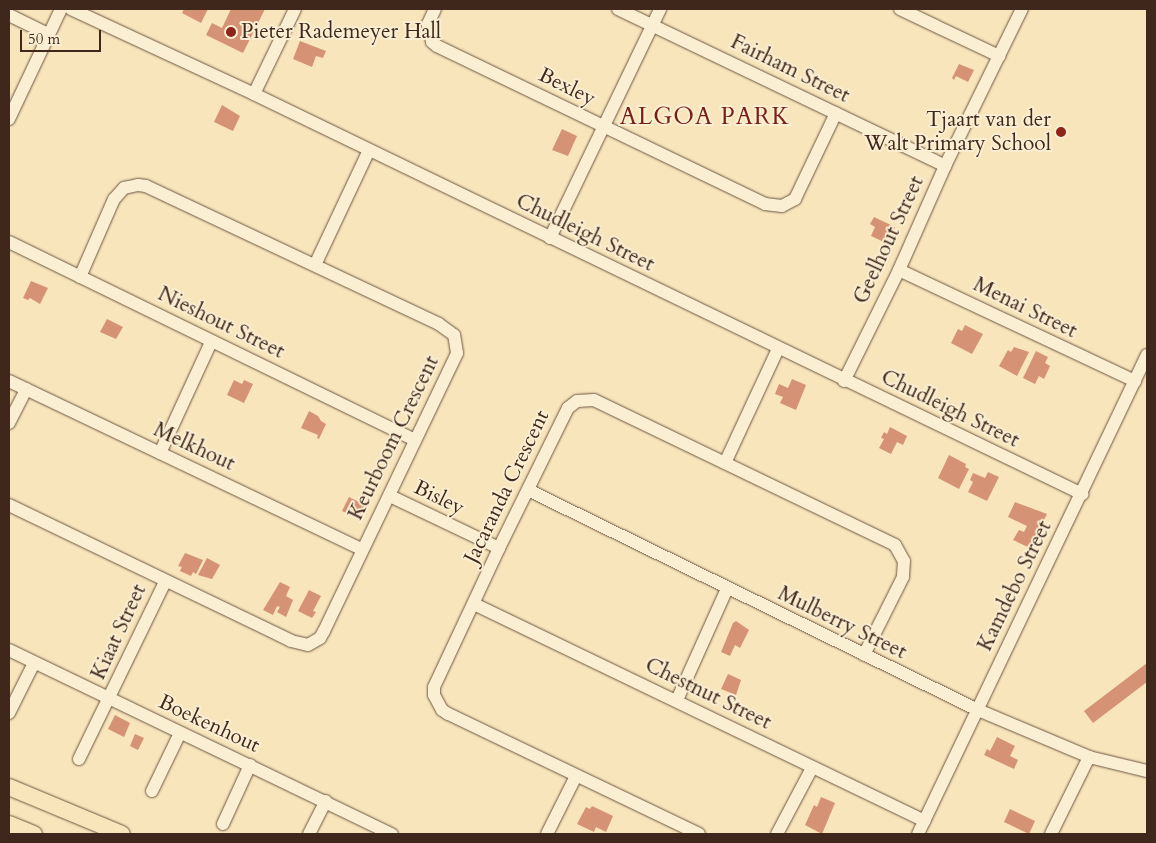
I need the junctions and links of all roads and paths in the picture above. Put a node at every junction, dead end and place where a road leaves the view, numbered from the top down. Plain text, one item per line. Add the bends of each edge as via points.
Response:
1 (61, 9) edge
2 (71, 9) edge
3 (295, 9) edge
4 (435, 9) edge
5 (618, 9) edge
6 (660, 9) edge
7 (900, 9) edge
8 (1022, 9) edge
9 (9, 15) edge
10 (652, 25) junction
11 (48, 34) junction
12 (999, 56) junction
13 (254, 94) junction
14 (836, 113) junction
15 (9, 119) edge
16 (605, 127) junction
17 (369, 150) junction
18 (945, 166) junction
19 (550, 238) junction
20 (9, 242) edge
21 (315, 266) junction
22 (899, 270) junction
23 (80, 277) junction
24 (211, 342) junction
25 (778, 349) junction
26 (1147, 355) edge
27 (9, 381) edge
28 (844, 381) junction
29 (1135, 381) junction
30 (26, 389) junction
31 (9, 423) edge
32 (415, 440) junction
33 (160, 453) junction
34 (725, 463) junction
35 (528, 490) junction
36 (1082, 494) junction
37 (390, 496) junction
38 (9, 505) edge
39 (498, 548) junction
40 (362, 549) junction
41 (165, 582) junction
42 (727, 589) junction
43 (474, 604) junction
44 (9, 650) edge
45 (864, 655) junction
46 (34, 663) junction
47 (110, 699) junction
48 (677, 700) junction
49 (978, 710) junction
50 (9, 713) edge
51 (180, 733) junction
52 (1089, 757) junction
53 (80, 759) dead end
54 (250, 765) junction
55 (812, 768) junction
56 (1147, 771) edge
57 (576, 776) junction
58 (9, 787) edge
59 (152, 792) dead end
60 (326, 801) junction
61 (924, 820) junction
62 (9, 824) edge
63 (223, 824) dead end
64 (34, 834) edge
65 (122, 834) edge
66 (309, 834) edge
67 (392, 834) edge
68 (547, 834) edge
69 (699, 834) edge
70 (778, 834) edge
71 (918, 834) edge
72 (1051, 834) edge

1 - 11 street
2 - 13 street, Chudleigh Street
3 - 13 street
4 - 16 street, Bexley via 428,24 432,42 437,46
5 - 10 street, Fairham Street
6 - 10 street
7 - 12 street
8 - 12 street, Geelhout Street
9 - 11 street
10 - 14 street, Fairham Street
10 - 16 street
11 - 15 street
12 - 18 street, Geelhout Street
13 - 17 street, Chudleigh Street
14 - 16 street, Bexley via 795,199 782,206 766,204
14 - 18 street, Fairham Street
16 - 19 street
17 - 19 street, Chudleigh Street
17 - 21 street
18 - 22 street, Geelhout Street
19 - 25 street, Chudleigh Street
20 - 23 street, Nieshout Street
21 - 23 street, Keurboom Crescent via 155,189 138,185 124,188 114,199
21 - 32 street, Keurboom Crescent via 439,324 454,335 457,346 455,361
22 - 28 street, Geelhout Street
22 - 29 street, Menai Street
23 - 24 street, Nieshout Street
24 - 32 street, Nieshout Street
24 - 33 street
25 - 28 street, Chudleigh Street
25 - 34 street
26 - 29 street, Kamdebo Street
27 - 30 street, Melkhout
28 - 36 street, Chudleigh Street
29 - 36 street, Kamdebo Street
30 - 31 street
30 - 33 street, Melkhout
32 - 37 street, Keurboom Crescent
33 - 40 street, Melkhout
34 - 35 street, Jacaranda Crescent via 586,399 572,404 563,414
34 - 45 street, Jacaranda Crescent via 889,541 899,550 904,561 903,577
35 - 39 street, Jacaranda Crescent
35 - 42 street, Mulberry Street
36 - 49 street, Kamdebo Street
37 - 39 street, Bisley
37 - 40 street, Keurboom Crescent
38 - 41 street, Keurboom Crescent
39 - 43 street, Jacaranda Crescent
40 - 41 street, Keurboom Crescent via 324,631 320,638 308,645 291,641
41 - 47 street, Kiaat Street
42 - 45 street, Mulberry Street
42 - 48 street
43 - 48 street, Chestnut Street
43 - 57 street, Jacaranda Crescent via 434,687 437,703 448,714
44 - 46 street, Boekenhout
45 - 49 street, Mulberry Street
46 - 47 street, Boekenhout
46 - 50 street
47 - 51 street, Boekenhout
47 - 53 street, Kiaat Street
48 - 55 street, Chestnut Street
49 - 52 street, Mulberry Street
49 - 61 street, Kamdebo Street
51 - 54 street, Boekenhout
51 - 59 street
52 - 56 street, Mulberry Street
52 - 72 street
54 - 60 street, Boekenhout
54 - 63 street
55 - 61 street, Chestnut Street
55 - 70 street
57 - 68 street
57 - 69 street, Jacaranda Crescent
58 - 65 main road
60 - 66 street
60 - 67 street, Boekenhout
61 - 71 street, Kamdebo Street
62 - 64 main road

